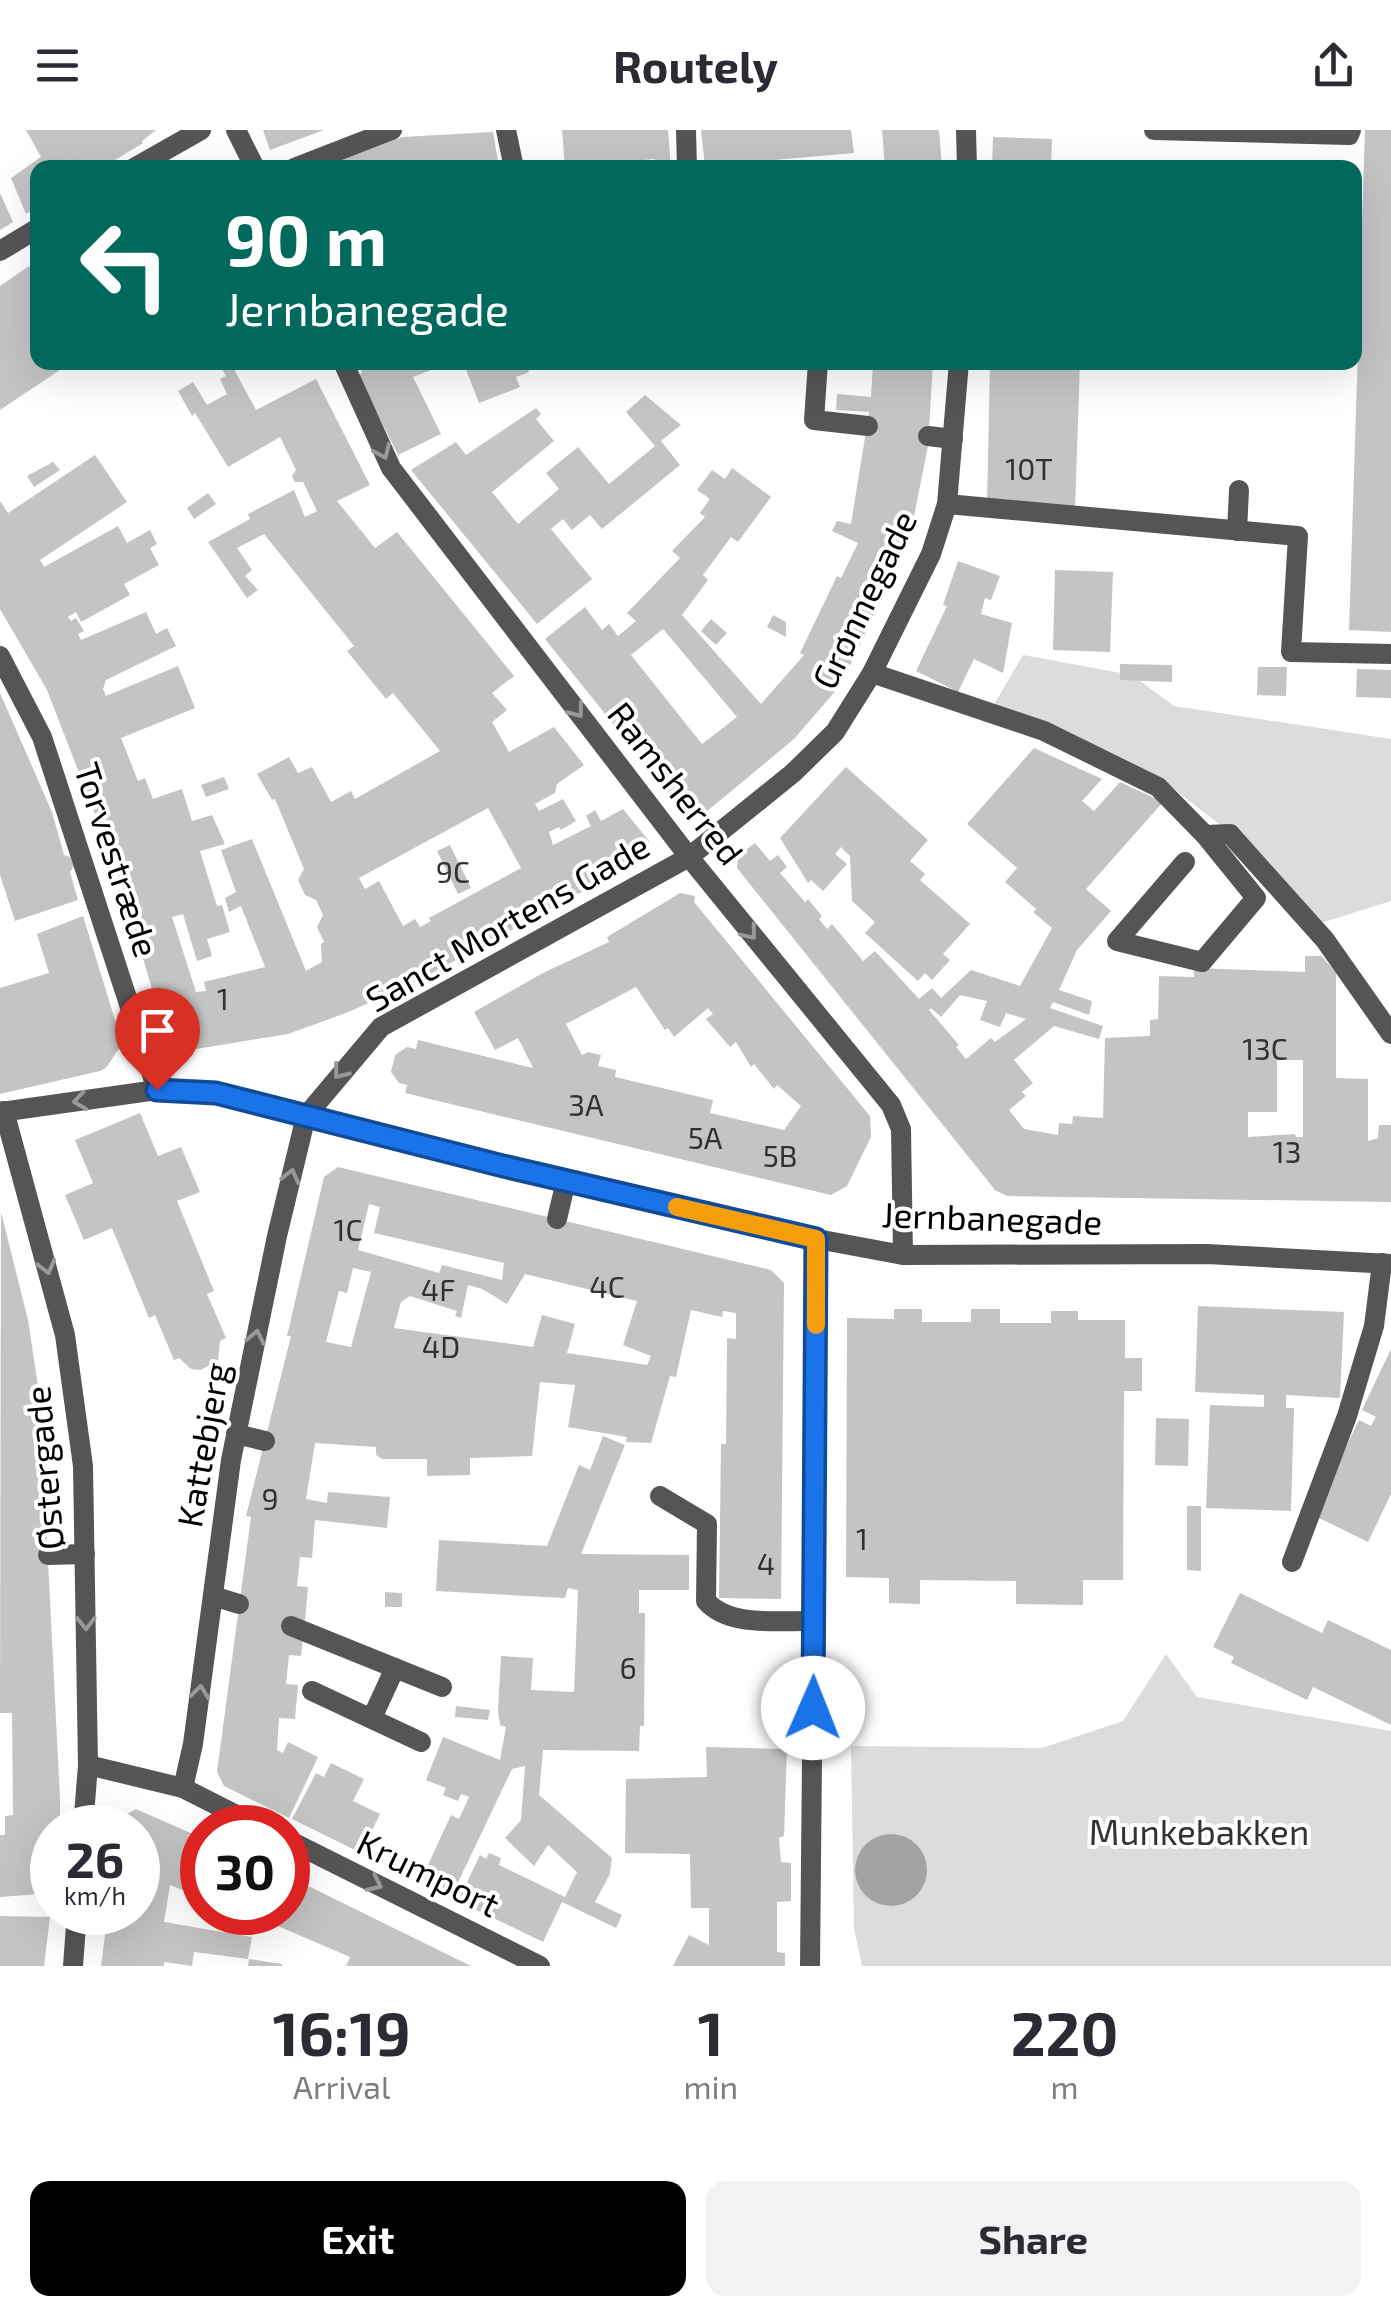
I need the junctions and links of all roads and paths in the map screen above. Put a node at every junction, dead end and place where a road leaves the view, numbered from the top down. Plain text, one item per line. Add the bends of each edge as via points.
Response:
1 (201, 130) edge
2 (236, 130) edge
3 (392, 130) edge
4 (506, 130) edge
5 (686, 130) edge
6 (966, 130) edge
7 (1154, 130) edge
8 (1351, 130) edge
9 (148, 160) edge
10 (251, 160) edge
11 (315, 160) edge
12 (512, 160) edge
13 (687, 160) edge
14 (967, 160) edge
15 (30, 233) edge
16 (0, 252) edge
17 (347, 370) edge
18 (817, 370) edge
19 (959, 370) edge
20 (868, 426) dead end
21 (928, 436) dead end
22 (953, 439) junction
23 (1239, 490) dead end
24 (948, 504) junction
25 (1237, 531) junction
26 (1391, 654) edge
27 (0, 656) edge
28 (872, 673) junction
29 (1205, 835) junction
30 (689, 857) junction
31 (1184, 862) dead end
32 (1391, 1034) edge
33 (157, 1090) junction
34 (2, 1112) edge
35 (306, 1116) junction
36 (566, 1180) junction
37 (557, 1219) dead end
38 (816, 1239) junction
39 (902, 1256) junction
40 (1387, 1264) edge
41 (236, 1434) junction
42 (265, 1440) dead end
43 (660, 1496) dead end
44 (85, 1554) junction
45 (48, 1555) dead end
46 (1292, 1562) dead end
47 (213, 1596) junction
48 (240, 1604) dead end
49 (814, 1621) junction
50 (291, 1626) dead end
51 (395, 1668) junction
52 (442, 1687) dead end
53 (312, 1691) dead end
54 (372, 1718) junction
55 (421, 1742) dead end
56 (88, 1764) junction
57 (183, 1788) junction
58 (85, 1805) edge
59 (217, 1805) edge
60 (310, 1851) edge
61 (75, 1935) edge
62 (73, 1966) edge
63 (540, 1966) edge
64 (810, 1966) edge

1 - 9 street
2 - 10 street
3 - 11 street
4 - 12 street
5 - 13 street
6 - 14 street
7 - 8 street
15 - 16 street
17 -> 30 street, Ramsherred via 390,468
18 - 20 street via 814,420
19 - 22 street, Grønnegade
21 - 22 street
22 - 24 street, Grønnegade
23 - 25 street
24 - 25 street
24 - 28 street, Grønnegade via 931,554
25 - 26 street via 1298,536 1290,652
27 - 33 street, Torvestræde via 42,738
28 - 29 street via 1044,731 1158,788
28 - 30 street, Grønnegade via 834,732
29 - 31 street via 1256,898 1202,962 1117,941
29 - 32 street via 1230,834 1324,940
30 -> 35 street, Sanct Mortens Gade via 381,1027
30 -> 39 street, Ramsherred via 891,1105 902,1129
33 -> 34 street
33 - 35 street via 216,1093
34 -> 44 street, Østergade via 65,1335 84,1466
35 - 36 street, Jernbanegade
41 -> 35 street, Kattebjerg
36 - 37 street
36 - 38 street, Jernbanegade
38 - 39 street, Jernbanegade
38 - 49 street
39 - 40 street, Jernbanegade via 1207,1254
40 - 46 street via 1348,1416
41 - 42 street
41 - 47 street, Kattebjerg
43 - 49 street via 707,1524 706,1601 715,1611 732,1618
44 - 45 street
44 -> 56 street, Østergade
47 - 48 street
57 -> 47 street, Kattebjerg
49 - 64 street
50 - 51 street
51 - 52 street
51 - 54 street
53 - 54 street
54 - 55 street
56 - 57 street
56 - 58 street, Østergade
57 - 59 street
60 -> 63 street, Krumport
61 - 62 street

